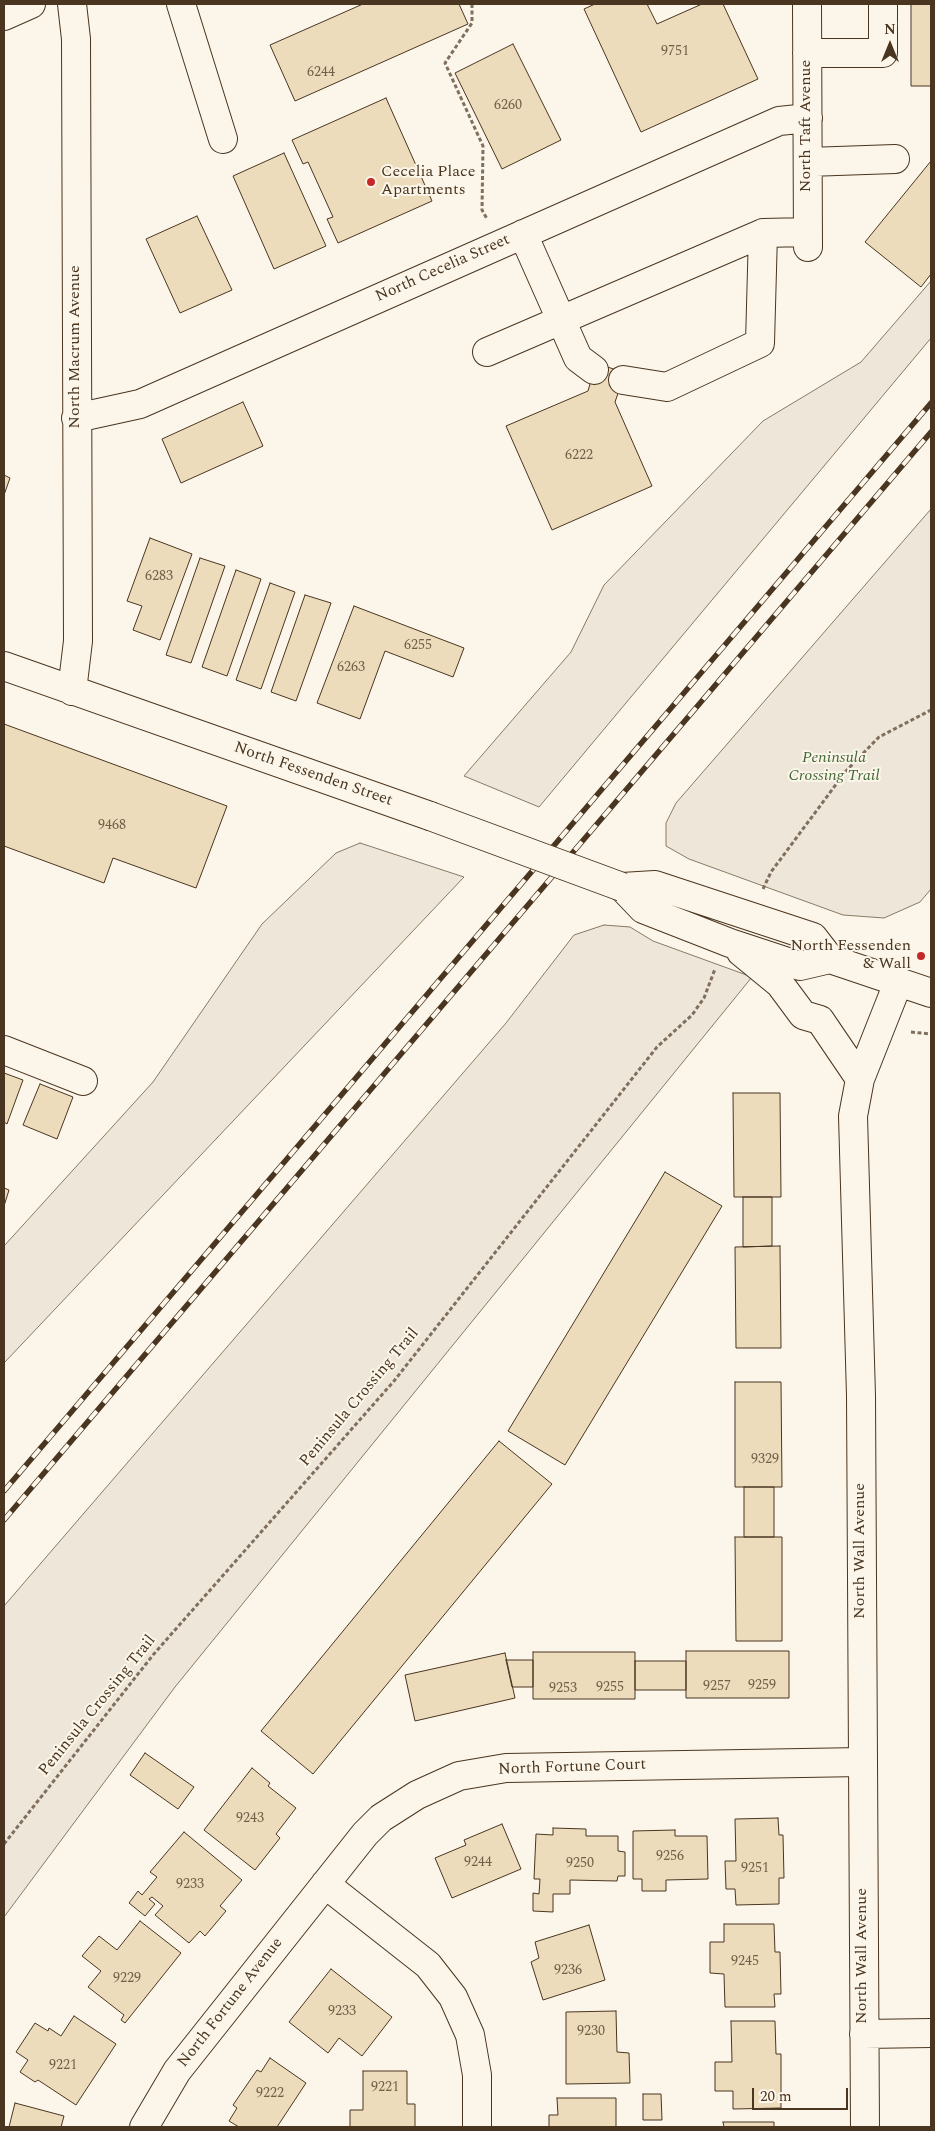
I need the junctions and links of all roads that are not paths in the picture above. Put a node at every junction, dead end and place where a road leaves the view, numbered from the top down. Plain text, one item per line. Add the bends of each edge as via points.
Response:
1 (31, 4) edge
2 (72, 4) edge
3 (182, 4) edge
4 (807, 4) edge
5 (883, 4) edge
6 (4, 16) edge
7 (807, 53) junction
8 (808, 118) junction
9 (223, 139) dead end
10 (894, 158) dead end
11 (808, 162) junction
12 (763, 233) junction
13 (512, 238) junction
14 (560, 319) junction
15 (487, 352) dead end
16 (594, 370) dead end
17 (623, 380) dead end
18 (76, 418) junction
19 (4, 666) edge
20 (72, 691) junction
21 (622, 887) junction
22 (724, 953) junction
23 (830, 959) junction
24 (898, 983) junction
25 (931, 993) edge
26 (4, 1050) edge
27 (83, 1080) dead end
28 (860, 1080) junction
29 (862, 1762) junction
30 (324, 1884) junction
31 (931, 2033) edge
32 (864, 2034) junction
33 (144, 2127) edge
34 (477, 2127) edge
35 (864, 2127) edge

1 - 6 street
2 - 18 street, North Macrum Avenue via 76,39
3 - 9 street
4 - 7 street, North Taft Avenue
5 - 7 street via 883,53
7 - 8 street, North Taft Avenue
8 - 11 street, North Taft Avenue
8 - 13 street, North Cecelia Street via 779,121
10 - 11 street
11 - 12 street, North Taft Avenue via 808,240
12 - 14 street
12 - 17 street via 760,343 668,387
13 - 14 street
13 - 18 street, North Cecelia Street via 140,404
14 - 15 street
14 - 16 street via 578,358
18 - 20 street, North Macrum Avenue via 78,641
19 - 20 street, North Fessenden Street
20 - 21 street, North Fessenden Street, bridge
21 - 22 street, North Fessenden Street via 643,909 668,919
21 - 23 street, North Fessenden Street via 655,885 813,937
22 - 23 street, North Fessenden Street via 800,966
22 - 28 street via 780,984 803,1015 820,1020
23 - 24 street
24 - 25 street
24 - 28 street, North Wall Avenue
26 - 27 street
28 - 29 street, North Wall Avenue via 854,1116 860,1396
29 - 30 street, North Fortune Court via 506,1768 459,1776 417,1794 381,1818
29 - 32 street, North Wall Avenue
30 - 33 street, North Fortune Avenue via 177,2071
30 - 34 street via 428,1965 453,1997 470,2035 477,2075
31 - 32 street
32 - 35 street, North Wall Avenue

